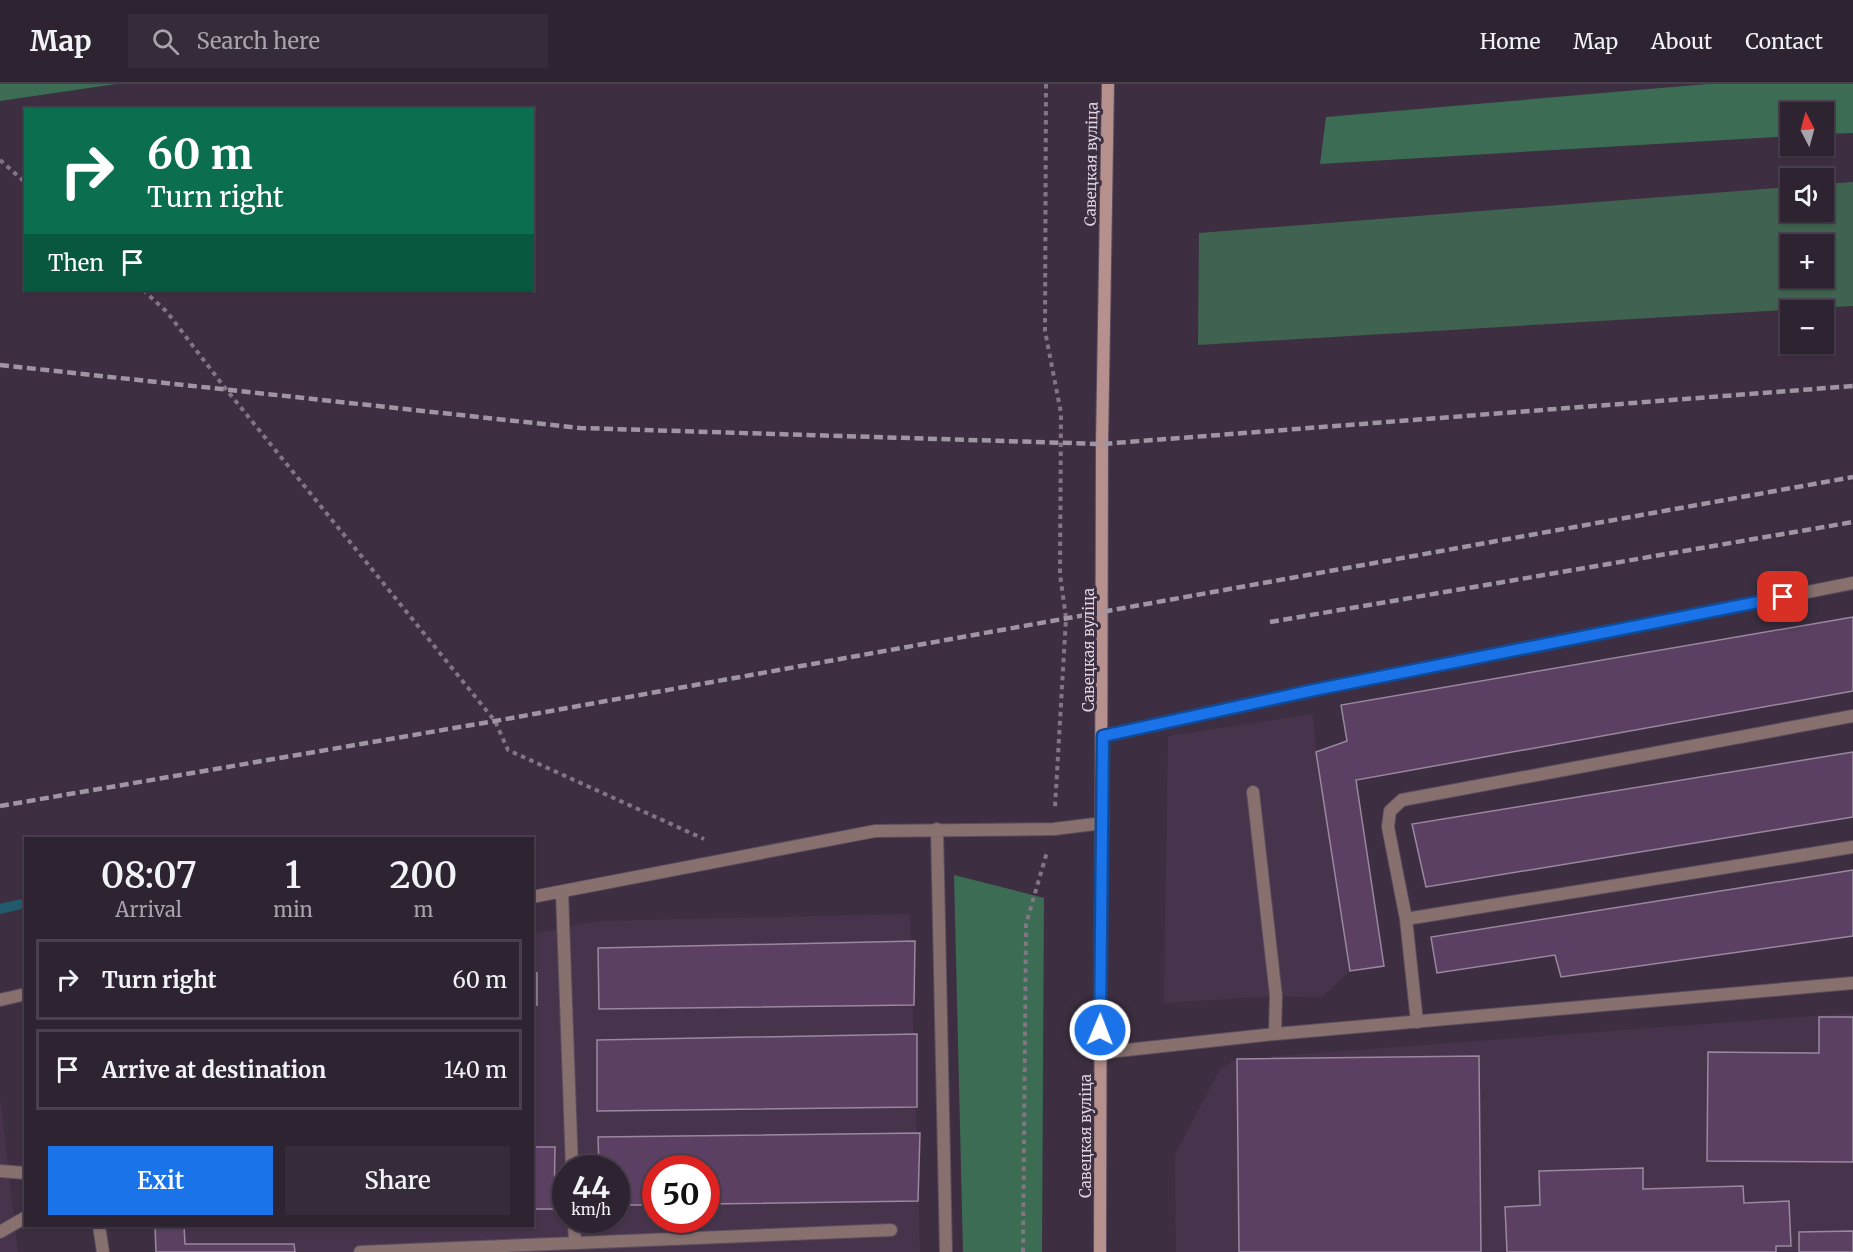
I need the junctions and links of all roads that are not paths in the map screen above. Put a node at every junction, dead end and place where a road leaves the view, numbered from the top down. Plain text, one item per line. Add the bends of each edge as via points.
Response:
1 (1108, 84) edge
2 (1853, 583) edge
3 (1853, 717) edge
4 (1103, 736) junction
5 (1253, 792) dead end
6 (1103, 823) junction
7 (937, 829) junction
8 (1853, 847) edge
9 (562, 892) junction
10 (534, 897) edge
11 (1406, 919) junction
12 (1853, 983) edge
13 (24, 994) edge
14 (0, 1000) edge
15 (1417, 1022) junction
16 (1275, 1034) junction
17 (1099, 1053) junction
18 (572, 1155) edge
19 (0, 1171) edge
20 (24, 1173) edge
21 (24, 1218) edge
22 (99, 1227) edge
23 (891, 1230) dead end
24 (0, 1232) edge
25 (575, 1233) edge
26 (575, 1243) junction
27 (103, 1252) edge
28 (360, 1252) edge
29 (946, 1252) edge
30 (1100, 1252) edge

1 - 4 main road, Савецкая вуліца via 1102,444
2 - 4 street
3 - 11 street via 1402,800 1390,811 1388,827
4 - 6 main road, Савецкая вуліца
5 - 16 street via 1276,996
6 - 7 street via 1054,829
6 - 17 main road, Савецкая вуліца
7 - 9 street via 875,831
7 - 29 street
8 - 11 street
9 - 10 street
9 - 18 street
11 - 15 street
12 - 15 street
13 - 14 street
15 - 16 street
16 - 17 street
17 - 30 main road, Савецкая вуліца
19 - 20 street
21 - 24 street
22 - 27 street
23 - 26 street
25 - 26 street
26 - 28 street

